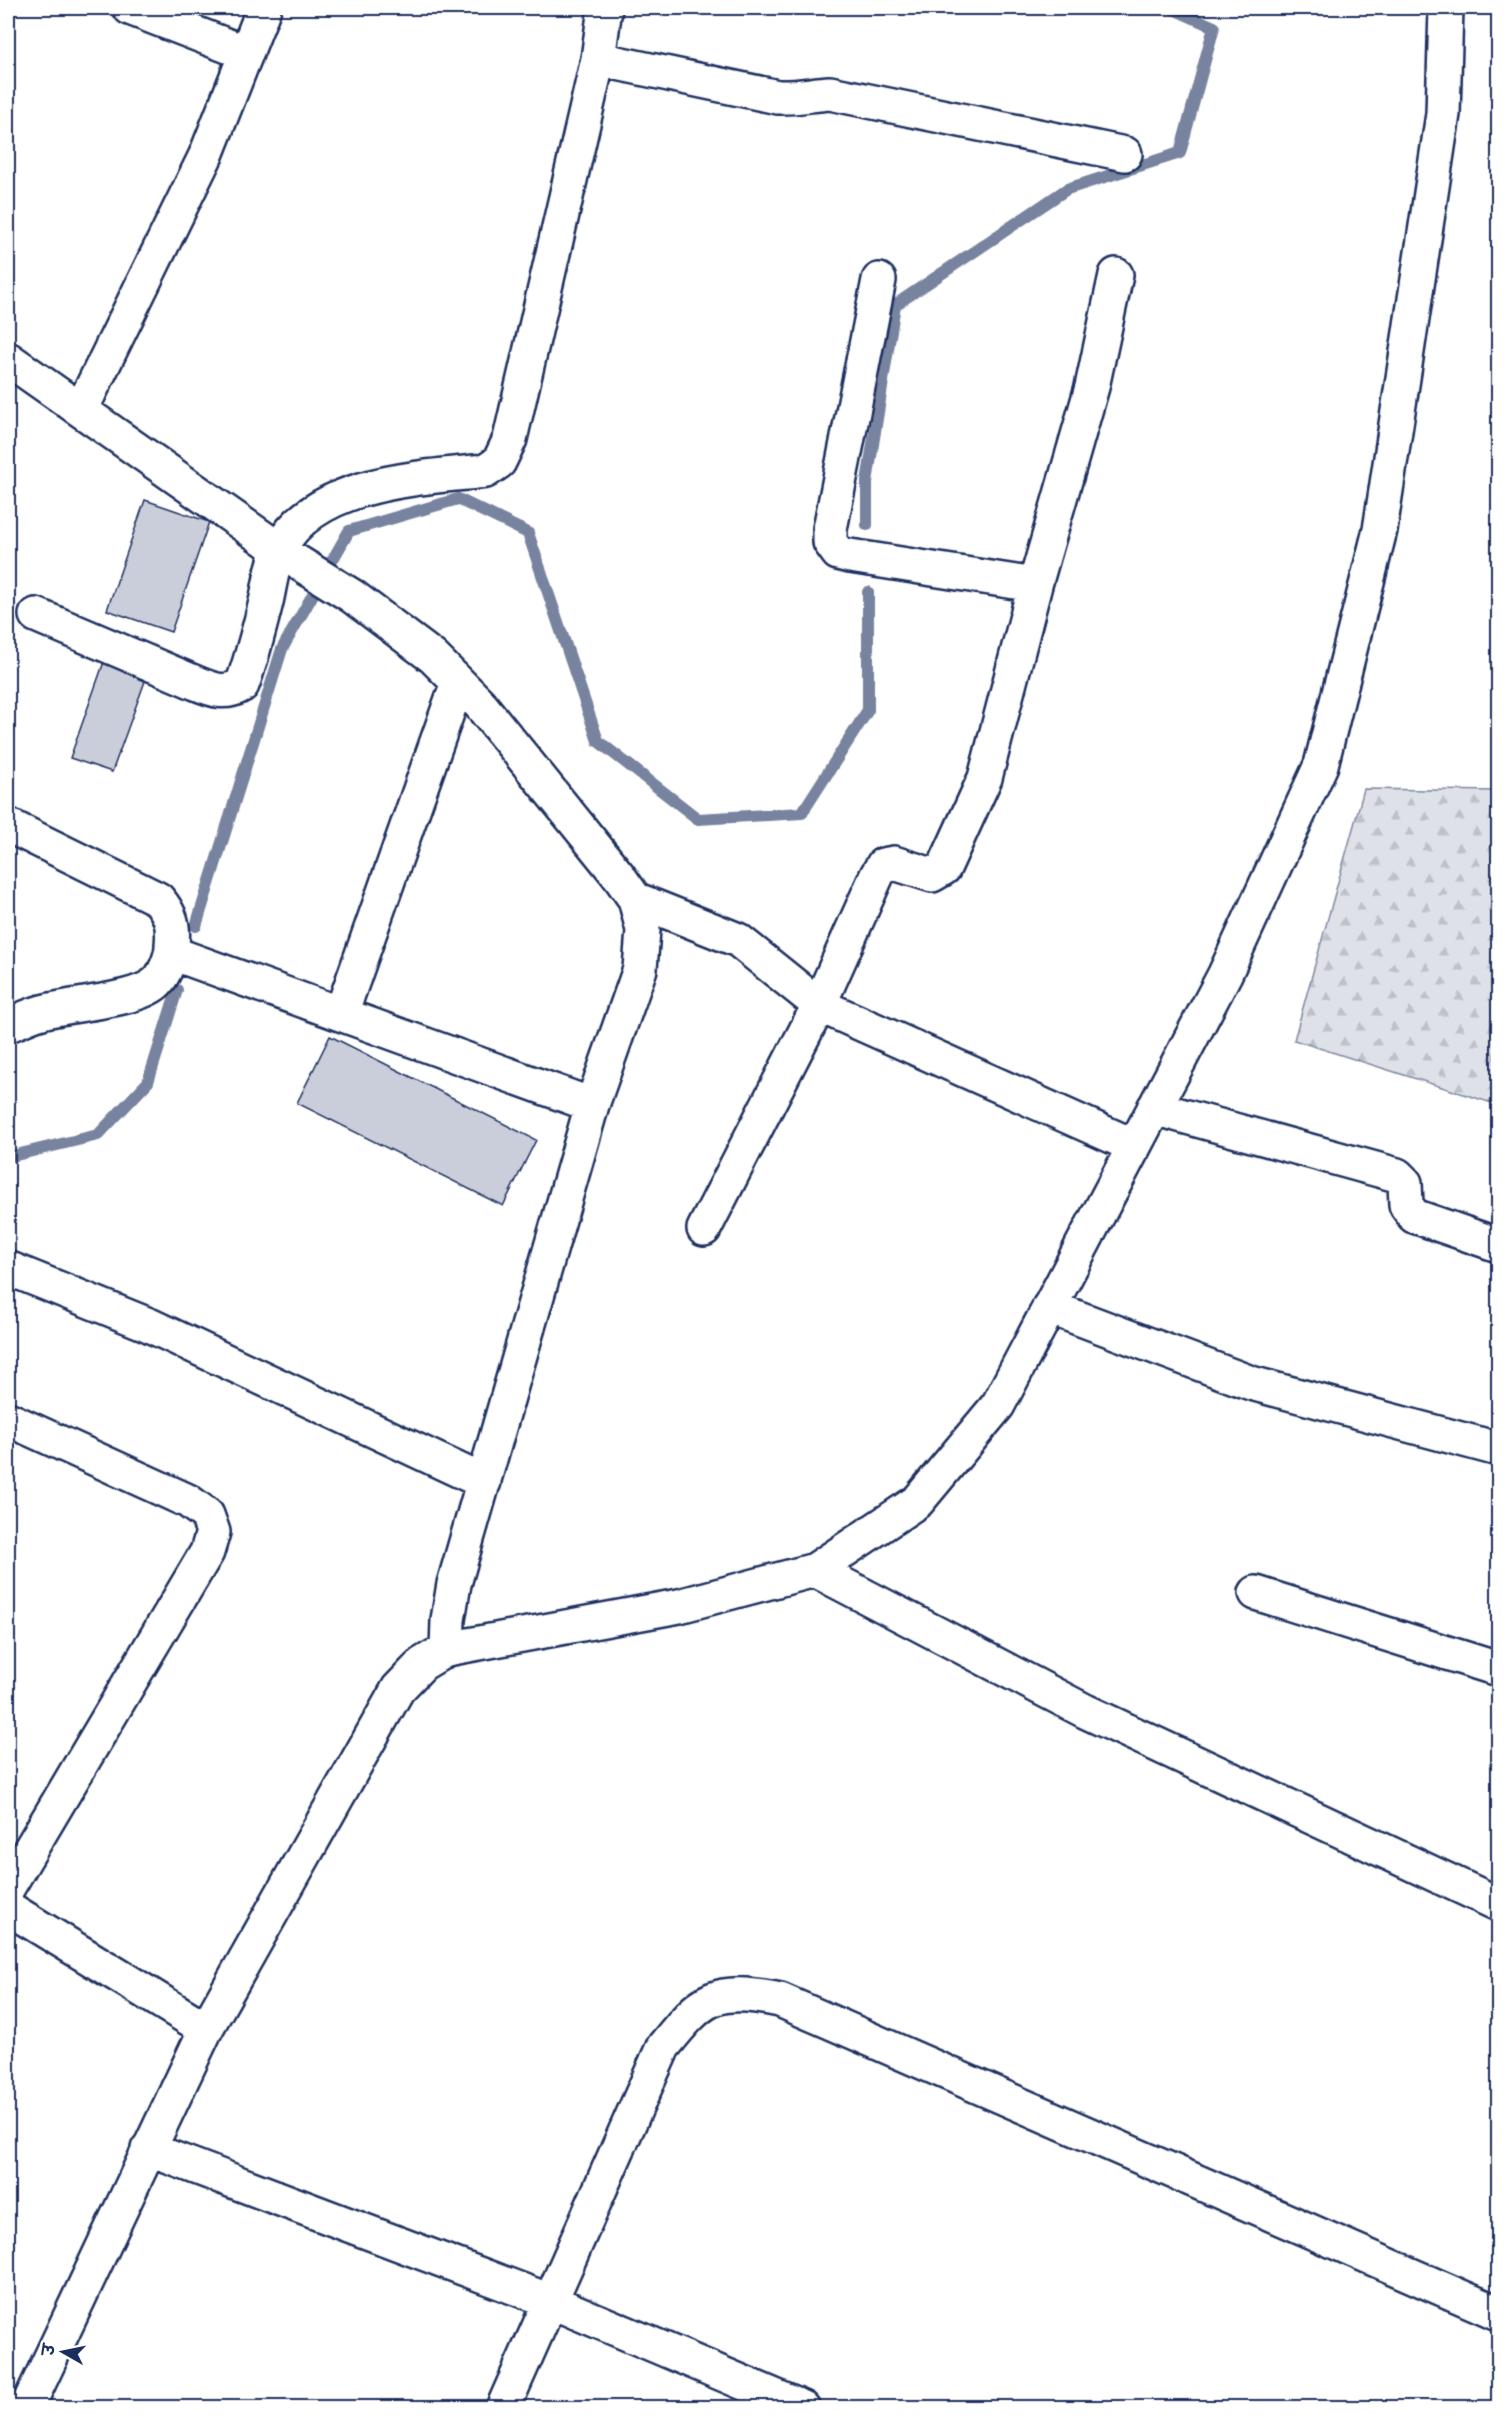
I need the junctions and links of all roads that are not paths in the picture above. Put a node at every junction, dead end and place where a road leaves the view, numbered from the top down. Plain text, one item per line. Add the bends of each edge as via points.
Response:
1 (130, 8) edge
2 (264, 8) edge
3 (604, 8) edge
4 (1446, 8) edge
5 (246, 53) junction
6 (598, 58) junction
7 (1125, 154) dead end
8 (1116, 275) dead end
9 (879, 280) dead end
10 (8, 360) edge
11 (81, 410) junction
12 (287, 554) junction
13 (1035, 585) junction
14 (36, 615) dead end
15 (458, 682) junction
16 (8, 825) edge
17 (635, 899) junction
18 (172, 953) junction
19 (819, 1005) junction
20 (341, 1014) junction
21 (8, 1025) edge
22 (592, 1105) junction
23 (1154, 1108) junction
24 (1134, 1146) junction
25 (704, 1229) dead end
26 (1498, 1245) edge
27 (8, 1268) edge
28 (1049, 1308) junction
29 (8, 1419) edge
30 (1498, 1449) edge
31 (484, 1482) junction
32 (815, 1570) junction
33 (1256, 1593) dead end
34 (447, 1649) junction
35 (1498, 1669) edge
36 (8, 1887) edge
37 (1498, 1904) edge
38 (8, 1908) edge
39 (206, 2029) junction
40 (148, 2149) junction
41 (550, 2301) junction
42 (1498, 2313) edge
43 (27, 2408) edge
44 (502, 2408) edge
45 (803, 2408) edge

1 - 5 street
2 - 5 street
3 - 6 street
4 - 23 street via 1443,114 1380,530 1321,765 1225,974
5 - 11 street via 206,155
6 - 7 street via 778,97 830,93
6 - 12 street via 510,439 499,462 486,471 379,484 335,500 297,524
8 - 13 street via 1092,387
9 - 13 street via 830,542 838,553 850,556
10 - 11 street
11 - 12 street
12 - 14 street via 242,685 232,691 217,692 196,684
12 - 15 street via 352,596 433,657
13 - 19 street via 985,778 944,868 932,875 894,863 883,865
15 - 17 street
15 - 20 street
16 - 18 street via 158,899 169,911 174,928
17 - 19 street via 738,940
17 - 22 street via 643,930 639,969
18 - 20 street
18 - 21 street via 156,983 144,990 42,1012
19 - 24 street
19 - 25 street
20 - 22 street
22 - 31 street
23 - 24 street
23 - 26 street via 1397,1175 1405,1183 1406,1205 1414,1216
24 - 28 street
27 - 31 street via 149,1325
28 - 30 street via 1251,1383
28 - 32 street via 998,1404 918,1501
29 - 36 street via 188,1501 207,1515 213,1532 207,1552
31 - 34 street via 454,1584
32 - 34 street via 679,1606
32 - 37 street via 1085,1711
33 - 35 street
34 - 39 street via 422,1664 398,1689
38 - 39 street
39 - 40 street
40 - 41 street
40 - 43 street
41 - 42 street via 663,2047 687,2017 712,1997 747,1993 780,2000
41 - 44 street
41 - 45 street

